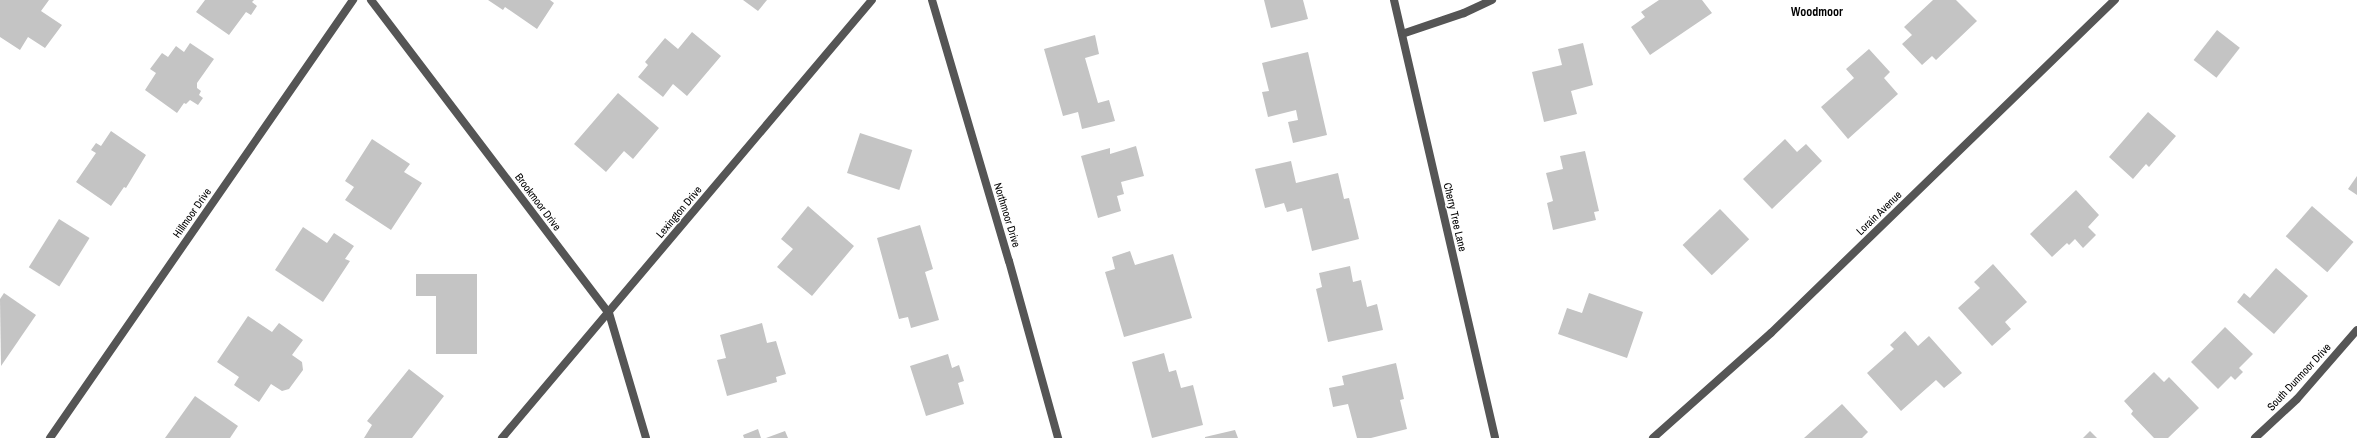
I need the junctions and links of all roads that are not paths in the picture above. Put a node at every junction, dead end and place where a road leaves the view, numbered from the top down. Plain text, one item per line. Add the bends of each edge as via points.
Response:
1 (353, 0) edge
2 (371, 0) edge
3 (872, 0) edge
4 (932, 0) edge
5 (1394, 0) edge
6 (1492, 0) edge
7 (2115, 0) edge
8 (1402, 34) junction
9 (609, 313) junction
10 (2357, 330) edge
11 (50, 438) edge
12 (502, 438) edge
13 (646, 438) edge
14 (1058, 438) edge
15 (1495, 438) edge
16 (1654, 438) edge
17 (2255, 438) edge

1 - 11 street, Hillmoor Drive
2 - 9 street, Brookmoor Drive
3 - 9 street, Lexington Drive
4 - 14 street, Northmoor Drive
5 - 8 street, Cherry Tree Lane
6 - 8 street via 1464,13
7 - 16 street, Lorain Avenue via 1771,334
8 - 15 street, Cherry Tree Lane
9 - 12 street, Lexington Drive
9 - 13 street, Brookmoor Drive
10 - 17 street, South Dunmoor Drive via 2297,399

